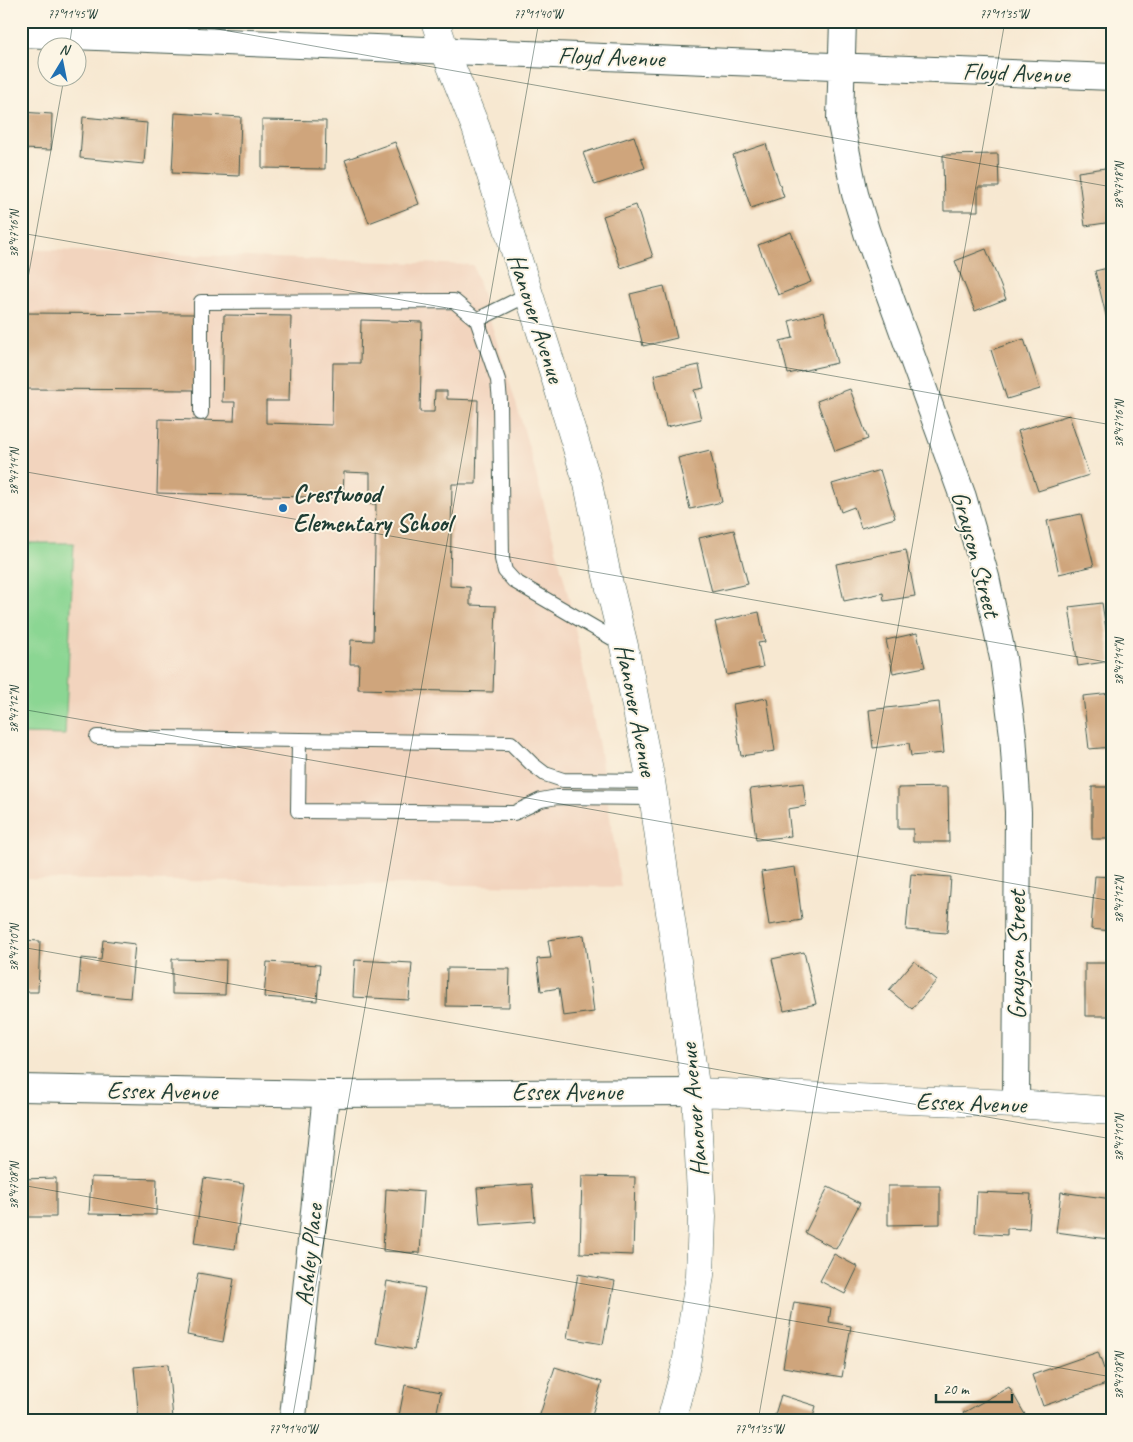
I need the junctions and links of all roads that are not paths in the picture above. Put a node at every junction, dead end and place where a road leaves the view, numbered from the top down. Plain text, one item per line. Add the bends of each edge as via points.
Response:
1 (435, 21) edge
2 (843, 21) edge
3 (21, 34) edge
4 (445, 51) junction
5 (841, 66) junction
6 (1112, 77) edge
7 (529, 294) junction
8 (477, 320) junction
9 (201, 412) dead end
10 (624, 646) junction
11 (97, 737) dead end
12 (299, 741) junction
13 (652, 790) junction
14 (21, 1088) edge
15 (696, 1092) junction
16 (326, 1094) junction
17 (1016, 1104) junction
18 (1112, 1110) edge
19 (293, 1417) dead end
20 (671, 1421) edge

1 - 4 street, Hanover Avenue
2 - 5 street, Grayson Street
3 - 4 street, Floyd Avenue
4 - 5 street, Floyd Avenue
4 - 7 street, Hanover Avenue via 476,128
5 - 6 street, Floyd Avenue
5 - 17 street, Grayson Street via 840,119 855,194 963,498 986,577 1003,658 1018,812
7 - 8 lane
7 - 10 street, Hanover Avenue via 588,484
8 - 9 lane via 454,301 201,302
8 - 10 lane via 500,394 502,559 505,571 514,581
10 - 13 street, Hanover Avenue
11 - 12 lane
12 - 13 lane via 511,744 545,774 563,780
12 - 13 lane via 298,811 514,813 541,800 557,797
13 - 15 street, Hanover Avenue
14 - 16 street, Essex Avenue
15 - 16 street, Essex Avenue
15 - 17 street, Essex Avenue
15 - 20 street, Hanover Avenue via 702,1217 700,1274 686,1364
16 - 19 street, Ashley Place
17 - 18 street, Essex Avenue

